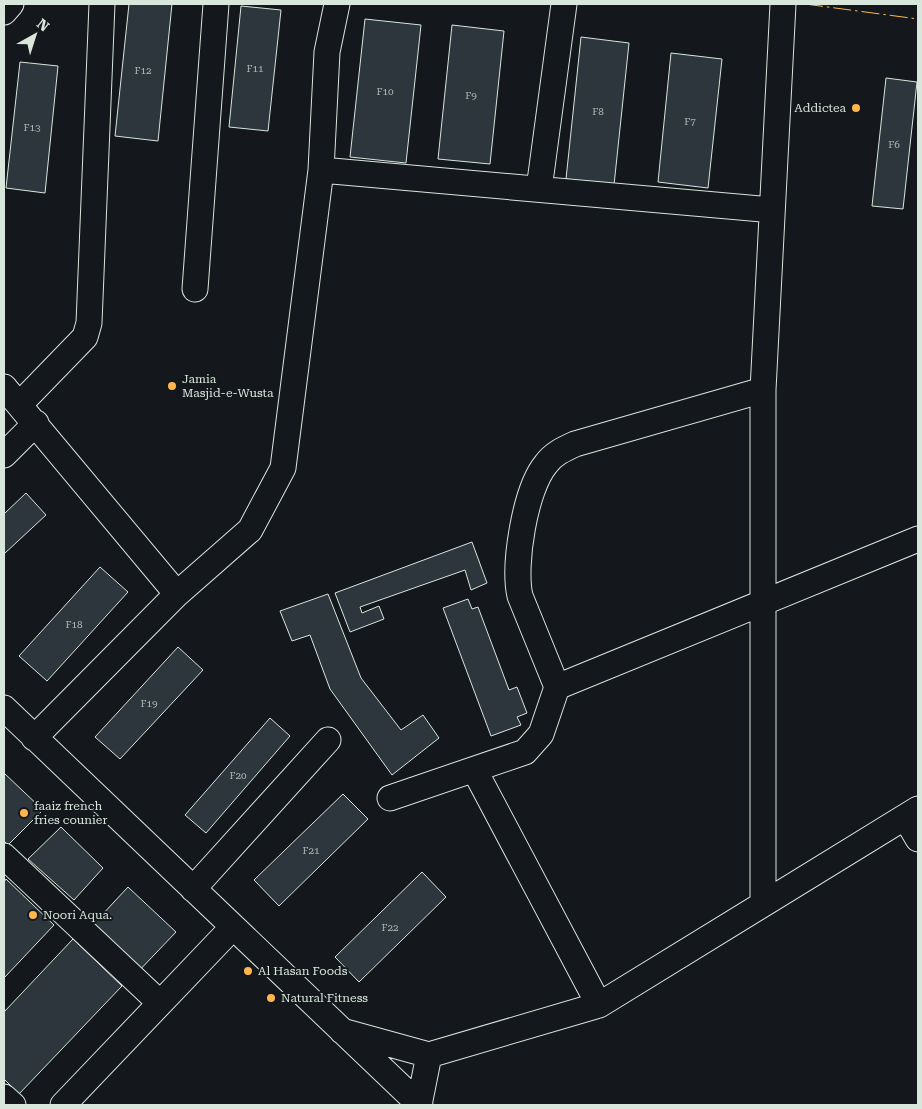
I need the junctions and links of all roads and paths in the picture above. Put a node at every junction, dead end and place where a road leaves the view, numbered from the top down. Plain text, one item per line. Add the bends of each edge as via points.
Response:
1 (11, 4) edge
2 (102, 4) edge
3 (216, 4) edge
4 (337, 4) edge
5 (564, 4) edge
6 (783, 4) edge
7 (4, 12) edge
8 (321, 170) junction
9 (540, 189) junction
10 (772, 210) junction
11 (195, 288) dead end
12 (763, 390) junction
13 (12, 395) edge
14 (36, 423) junction
15 (4, 454) edge
16 (918, 539) edge
17 (177, 594) junction
18 (764, 603) junction
19 (556, 687) junction
20 (4, 708) edge
21 (34, 738) junction
22 (328, 740) dead end
23 (475, 771) junction
24 (390, 798) dead end
25 (912, 813) edge
26 (918, 840) edge
27 (4, 856) edge
28 (193, 889) junction
29 (763, 904) junction
30 (233, 927) junction
31 (160, 1003) junction
32 (599, 1005) junction
33 (342, 1030) junction
34 (430, 1055) junction
35 (4, 1097) edge
36 (13, 1105) edge
37 (63, 1105) edge
38 (420, 1105) edge

1 - 7 street
2 - 13 street via 89,323 85,337
3 - 11 street
4 - 8 street via 327,52
5 - 9 street
6 - 10 street
8 - 9 street
8 - 17 street via 283,468 250,530
9 - 10 street
10 - 12 street
12 - 18 street
12 - 19 street via 575,444 545,464 527,507 517,583
13 - 14 street
14 - 15 street
14 - 17 street
16 - 18 street
17 - 21 street
18 - 19 street
18 - 29 street
19 - 23 street via 541,734 525,752
20 - 21 street
21 - 28 street
22 - 28 street
23 - 24 street
23 - 32 street
25 - 26 street
25 - 29 street
27 - 31 street
28 - 30 street
29 - 32 street
30 - 31 street
30 - 33 street
31 - 37 street
32 - 34 street
33 - 34 street
33 - 38 street
34 - 38 street
35 - 36 street

